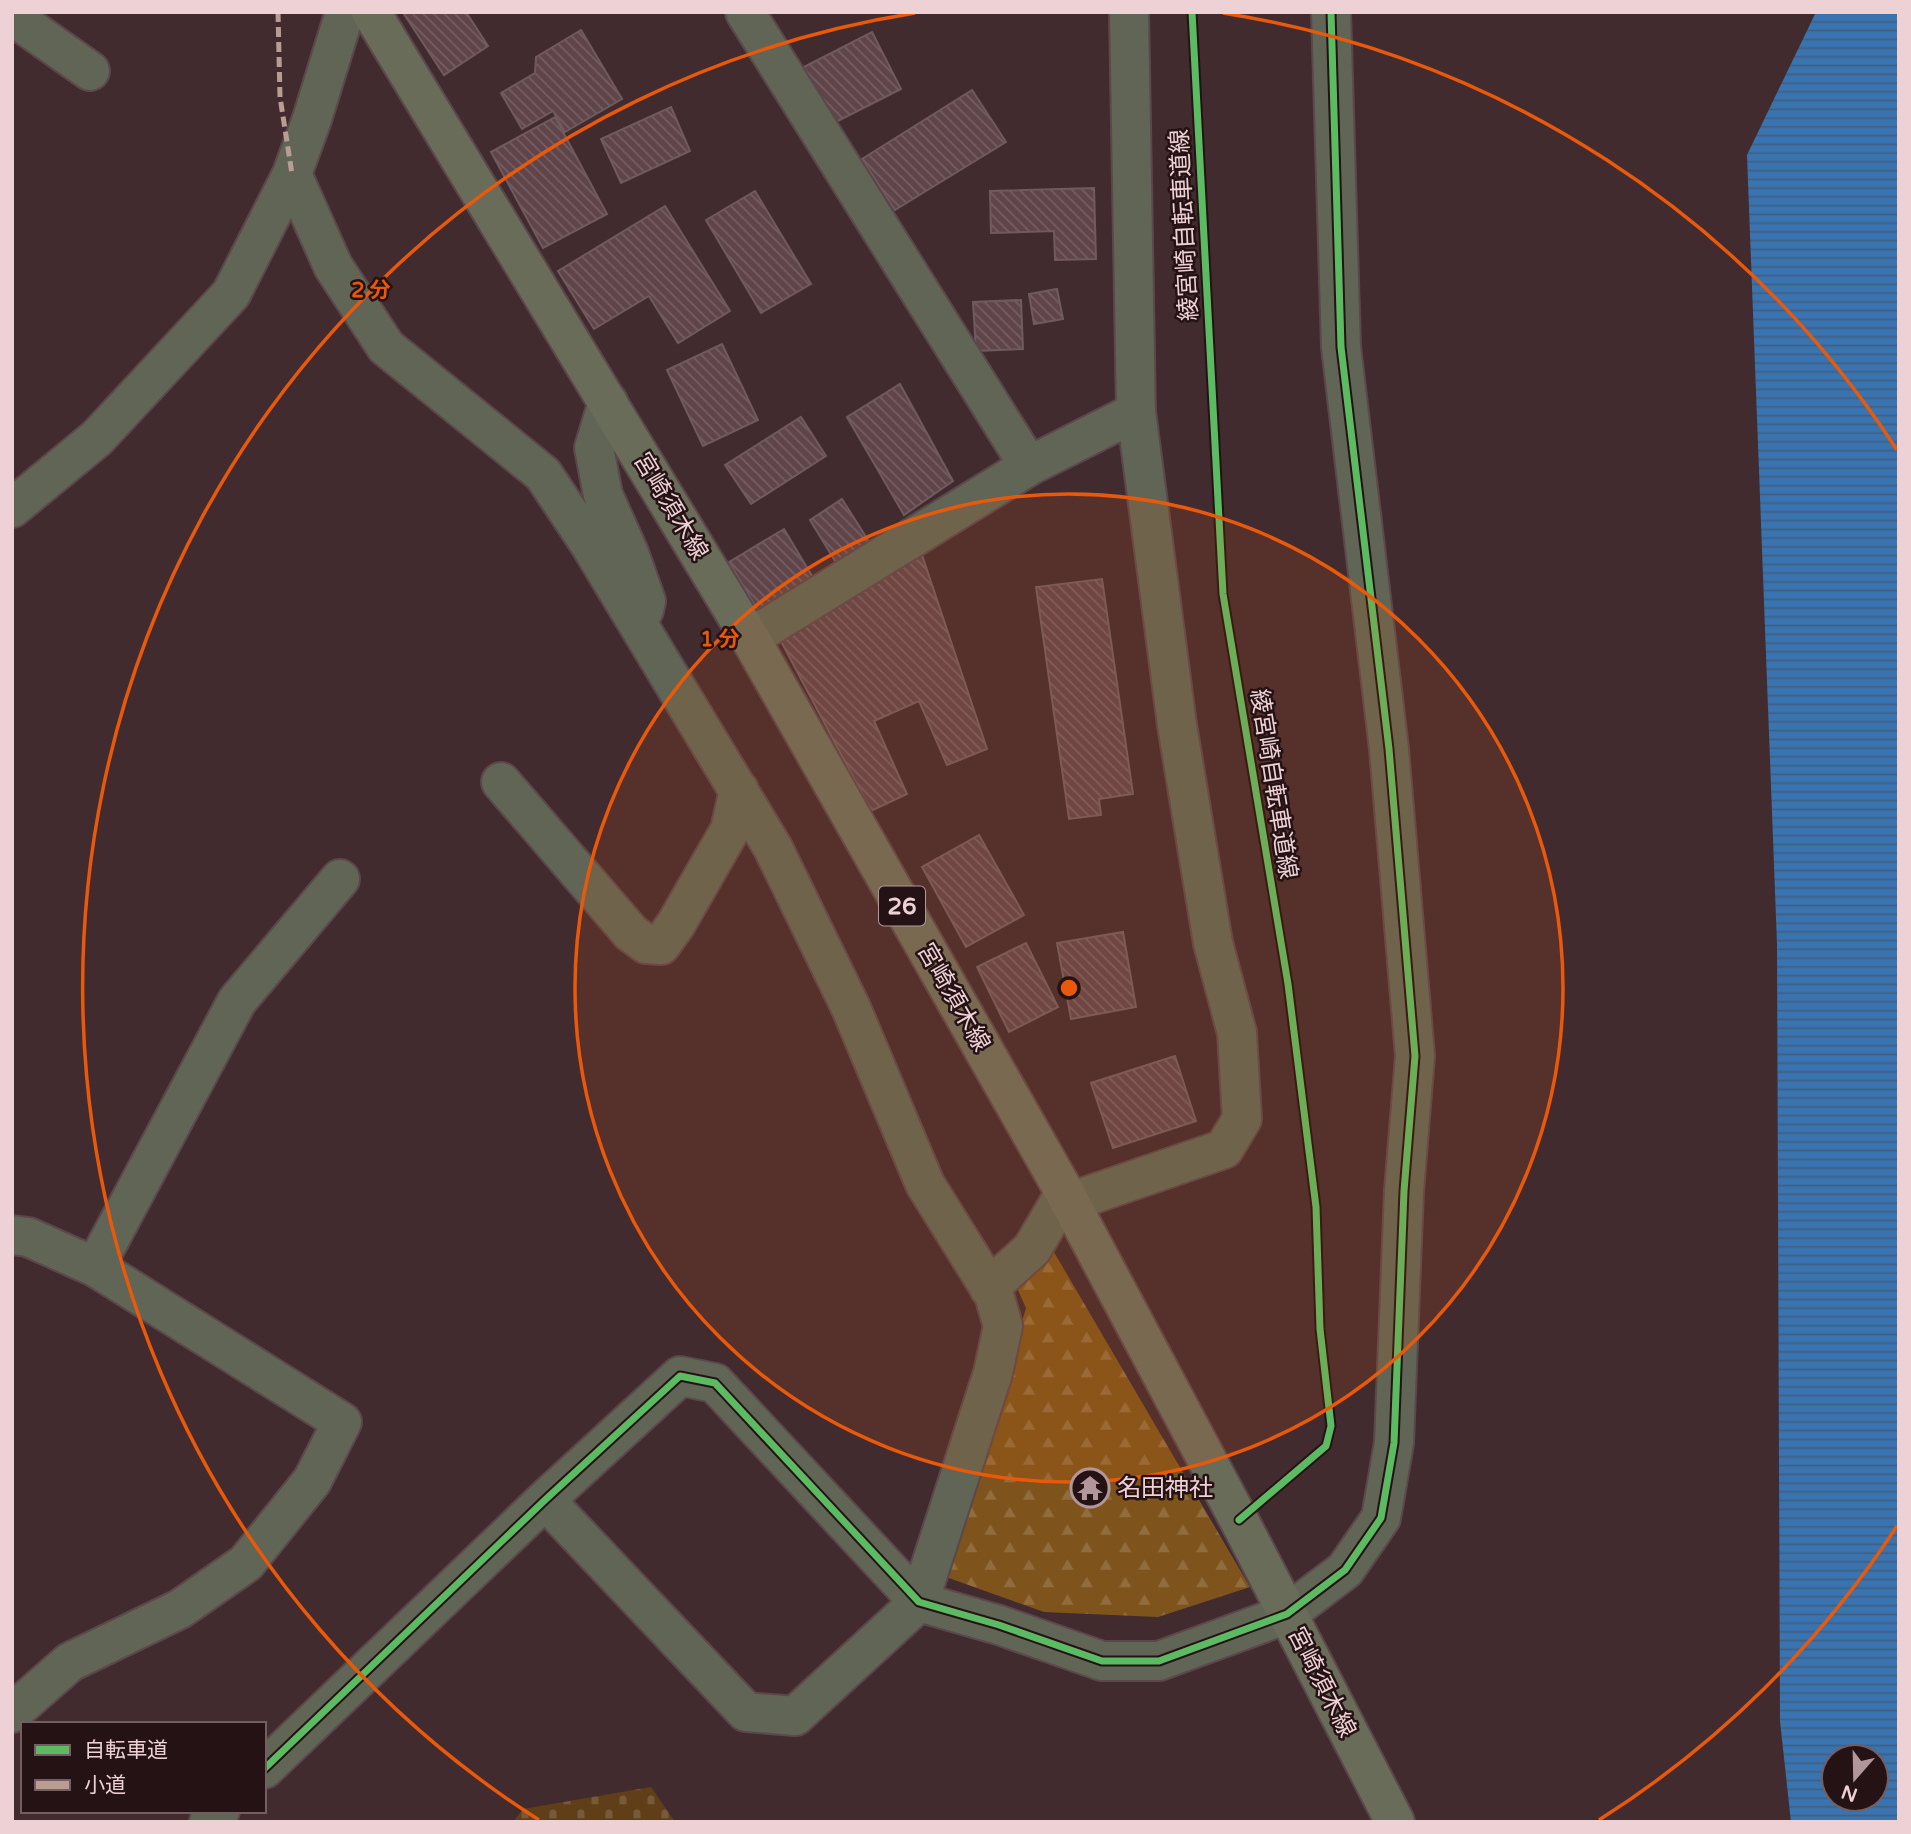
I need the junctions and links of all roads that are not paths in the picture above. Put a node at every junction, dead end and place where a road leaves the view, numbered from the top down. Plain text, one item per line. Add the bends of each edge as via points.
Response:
1 (345, 12) edge
2 (371, 12) edge
3 (745, 12) edge
4 (1129, 12) edge
5 (1331, 12) edge
6 (12, 16) edge
7 (90, 71) dead end
8 (292, 174) junction
9 (608, 402) junction
10 (1136, 412) junction
11 (1029, 466) junction
12 (12, 509) edge
13 (640, 625) junction
14 (750, 638) junction
15 (502, 782) dead end
16 (739, 790) junction
17 (340, 878) dead end
18 (1067, 1197) junction
19 (12, 1235) edge
20 (94, 1267) junction
21 (989, 1288) junction
22 (545, 1500) junction
23 (919, 1602) junction
24 (1287, 1614) junction
25 (12, 1713) edge
26 (266, 1767) edge
27 (1395, 1822) edge

1 - 8 street
2 - 9 main road, 宮崎須木線 / 26
3 - 11 street
4 - 10 street
5 - 24 street via 1341,348 1389,749 1415,1056 1404,1191 1394,1443 1381,1518 1345,1570
6 - 7 street
8 - 12 street via 231,294 97,438
8 - 13 street via 333,266 386,347 543,474
9 - 13 street via 594,448 603,495 646,601
9 - 14 main road, 宮崎須木線 / 26
10 - 11 street
10 - 18 street via 1182,753 1213,943 1237,1033 1242,1119 1224,1149
11 - 14 street
13 - 16 street
14 - 18 main road, 宮崎須木線 / 26
15 - 16 street via 631,933 646,944 661,944 676,924 730,830
16 - 21 street via 773,848 850,1008 925,1184
17 - 20 street via 237,1001
18 - 21 street via 1032,1249
18 - 24 main road, 宮崎須木線 / 26
19 - 20 street via 28,1237
20 - 25 street via 342,1422 312,1481 246,1563 180,1609 70,1662
21 - 23 street via 1003,1326 993,1373
22 - 23 street via 746,1712 795,1716
22 - 23 street via 680,1376 715,1383
22 - 26 street
23 - 24 street via 1102,1661 1159,1661
24 - 27 main road, 宮崎須木線 / 26

